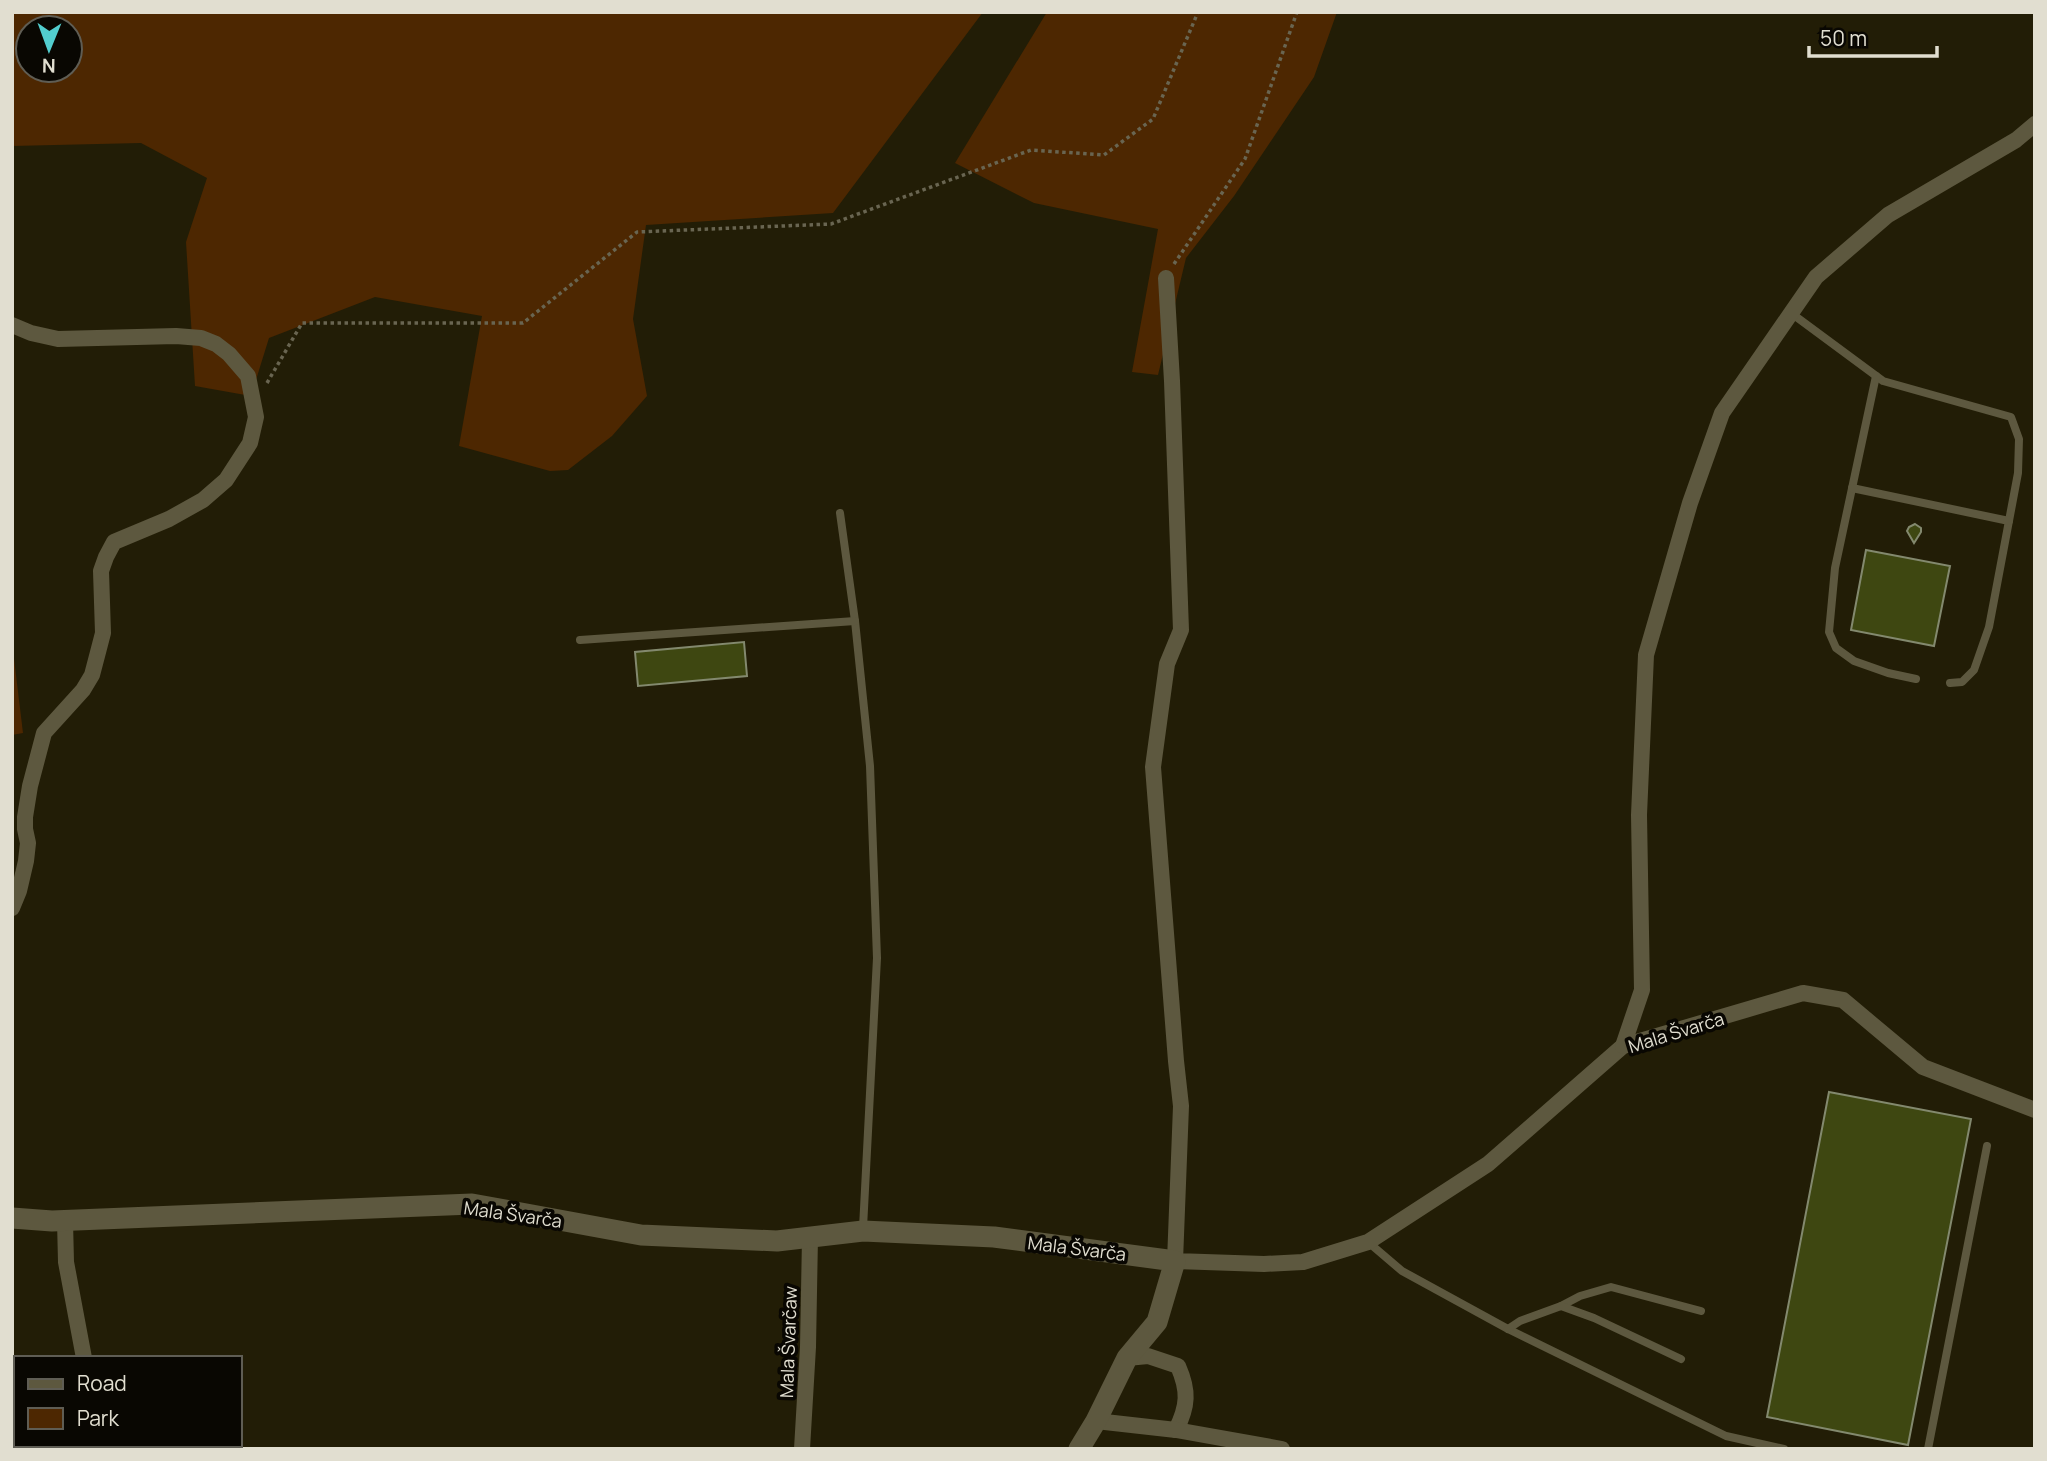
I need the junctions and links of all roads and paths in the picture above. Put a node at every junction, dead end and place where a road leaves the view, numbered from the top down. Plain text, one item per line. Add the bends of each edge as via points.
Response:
1 (1198, 12) edge
2 (1297, 12) edge
3 (2035, 124) edge
4 (1166, 278) joint
5 (1791, 313) junction
6 (12, 325) edge
7 (1876, 376) junction
8 (255, 403) junction
9 (1852, 488) junction
10 (840, 513) dead end
11 (2009, 521) junction
12 (855, 621) junction
13 (580, 640) dead end
14 (1916, 679) dead end
15 (1950, 683) dead end
16 (12, 908) edge
17 (1623, 1046) junction
18 (2035, 1110) edge
19 (1987, 1146) dead end
20 (12, 1217) edge
21 (65, 1221) junction
22 (863, 1231) junction
23 (810, 1237) junction
24 (1368, 1242) junction
25 (1175, 1261) junction
26 (1561, 1306) junction
27 (1700, 1311) dead end
28 (1507, 1329) junction
29 (84, 1356) edge
30 (1127, 1359) junction
31 (1681, 1359) dead end
32 (1096, 1421) junction
33 (1176, 1430) junction
34 (802, 1449) edge
35 (1079, 1449) edge
36 (1282, 1449) edge
37 (1784, 1449) edge
38 (1928, 1449) edge

1 - 8 path via 1153,119 1104,155 1031,150 831,224 637,232 523,323 302,323
2 - 4 path via 1245,159
3 - 5 street via 2016,140 1888,215 1816,277
4 - 25 street via 1181,630 1167,664 1153,767 1181,1106
5 - 7 lane
5 - 17 street via 1722,413 1690,503 1646,655 1639,815 1642,990
6 - 8 street via 58,339 201,338 229,354 248,376
7 - 9 lane
7 - 11 lane via 2011,416 2019,439
8 - 16 street via 250,443 226,480 204,500 114,542 106,557 101,571 103,633 92,675 44,733 25,817 26,861
9 - 11 lane
9 - 14 lane via 1835,568 1829,632 1836,648 1854,661
10 - 12 lane
11 - 15 lane via 1989,627 1974,670 1962,682
12 - 13 lane
12 - 22 lane via 870,766 877,958
17 - 18 street, Mala Švarča via 1803,993 1843,1000 1923,1066
17 - 24 street, Mala Švarča via 1488,1164
19 - 38 lane
20 - 21 street, Mala Švarča
21 - 23 street, Mala Švarča via 472,1204 641,1235 777,1241
21 - 29 street via 66,1262
22 - 23 street, Mala Švarča
22 - 25 street, Mala Švarča via 994,1237
23 - 34 street, Mala Švarčaw
24 - 25 street, Mala Švarča via 1303,1262
24 - 28 lane via 1402,1271
25 - 30 street via 1157,1322
26 - 27 lane via 1611,1287
26 - 28 lane
26 - 31 lane
28 - 37 lane via 1726,1436
30 - 32 street
30 - 33 street via 1148,1356 1178,1366 1186,1395
32 - 33 street
32 - 35 street
33 - 36 street

